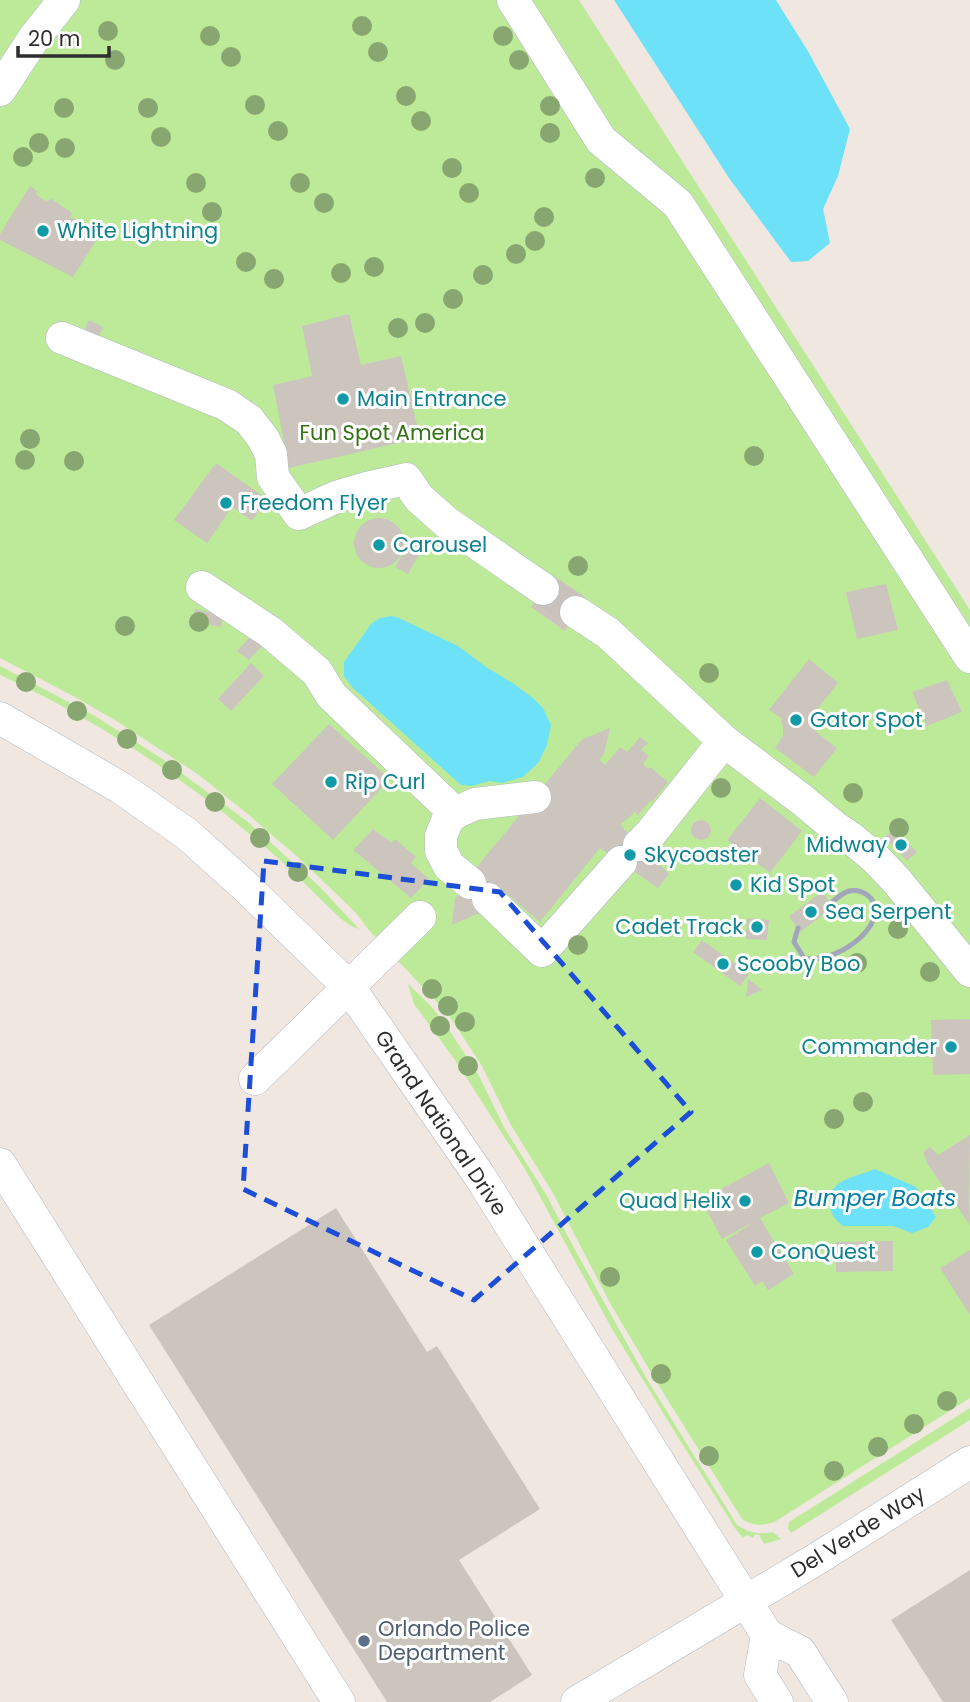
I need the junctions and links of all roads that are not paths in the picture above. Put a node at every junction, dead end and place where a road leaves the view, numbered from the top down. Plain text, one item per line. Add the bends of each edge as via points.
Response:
1 (64, 0) edge
2 (513, 0) edge
3 (0, 90) edge
4 (62, 338) dead end
5 (202, 587) dead end
6 (543, 589) tunnel mouth
7 (576, 612) tunnel mouth
8 (970, 657) edge
9 (0, 718) edge
10 (724, 741) junction
11 (534, 797) dead end
12 (455, 813) junction
13 (420, 917) dead end
14 (970, 971) edge
15 (349, 988) junction
16 (255, 1079) dead end
17 (0, 1164) edge
18 (970, 1462) edge
19 (746, 1602) junction
20 (767, 1635) junction
21 (339, 1702) edge
22 (577, 1702) edge
23 (777, 1702) edge
24 (832, 1702) edge

1 - 3 street
2 - 8 street via 601,141 678,204
4 - 6 street via 227,405 250,419 271,454 273,477 299,514 336,497 405,479 446,522
5 - 12 street via 270,632 317,672 331,695
7 - 10 street via 608,632
9 - 15 street, Grand National Drive via 121,788 187,834
10 - 12 street via 651,833 542,951 449,866 441,851 441,836
10 - 14 street via 875,858
11 - 12 street via 475,804
13 - 15 street
15 - 16 street
15 - 19 street, Grand National Drive via 480,1175
17 - 21 street
18 - 19 street, Del Verde Way
19 - 20 street, Grand National Drive
19 - 22 street, Del Verde Way
20 - 23 street via 760,1675
20 - 24 street via 800,1652

